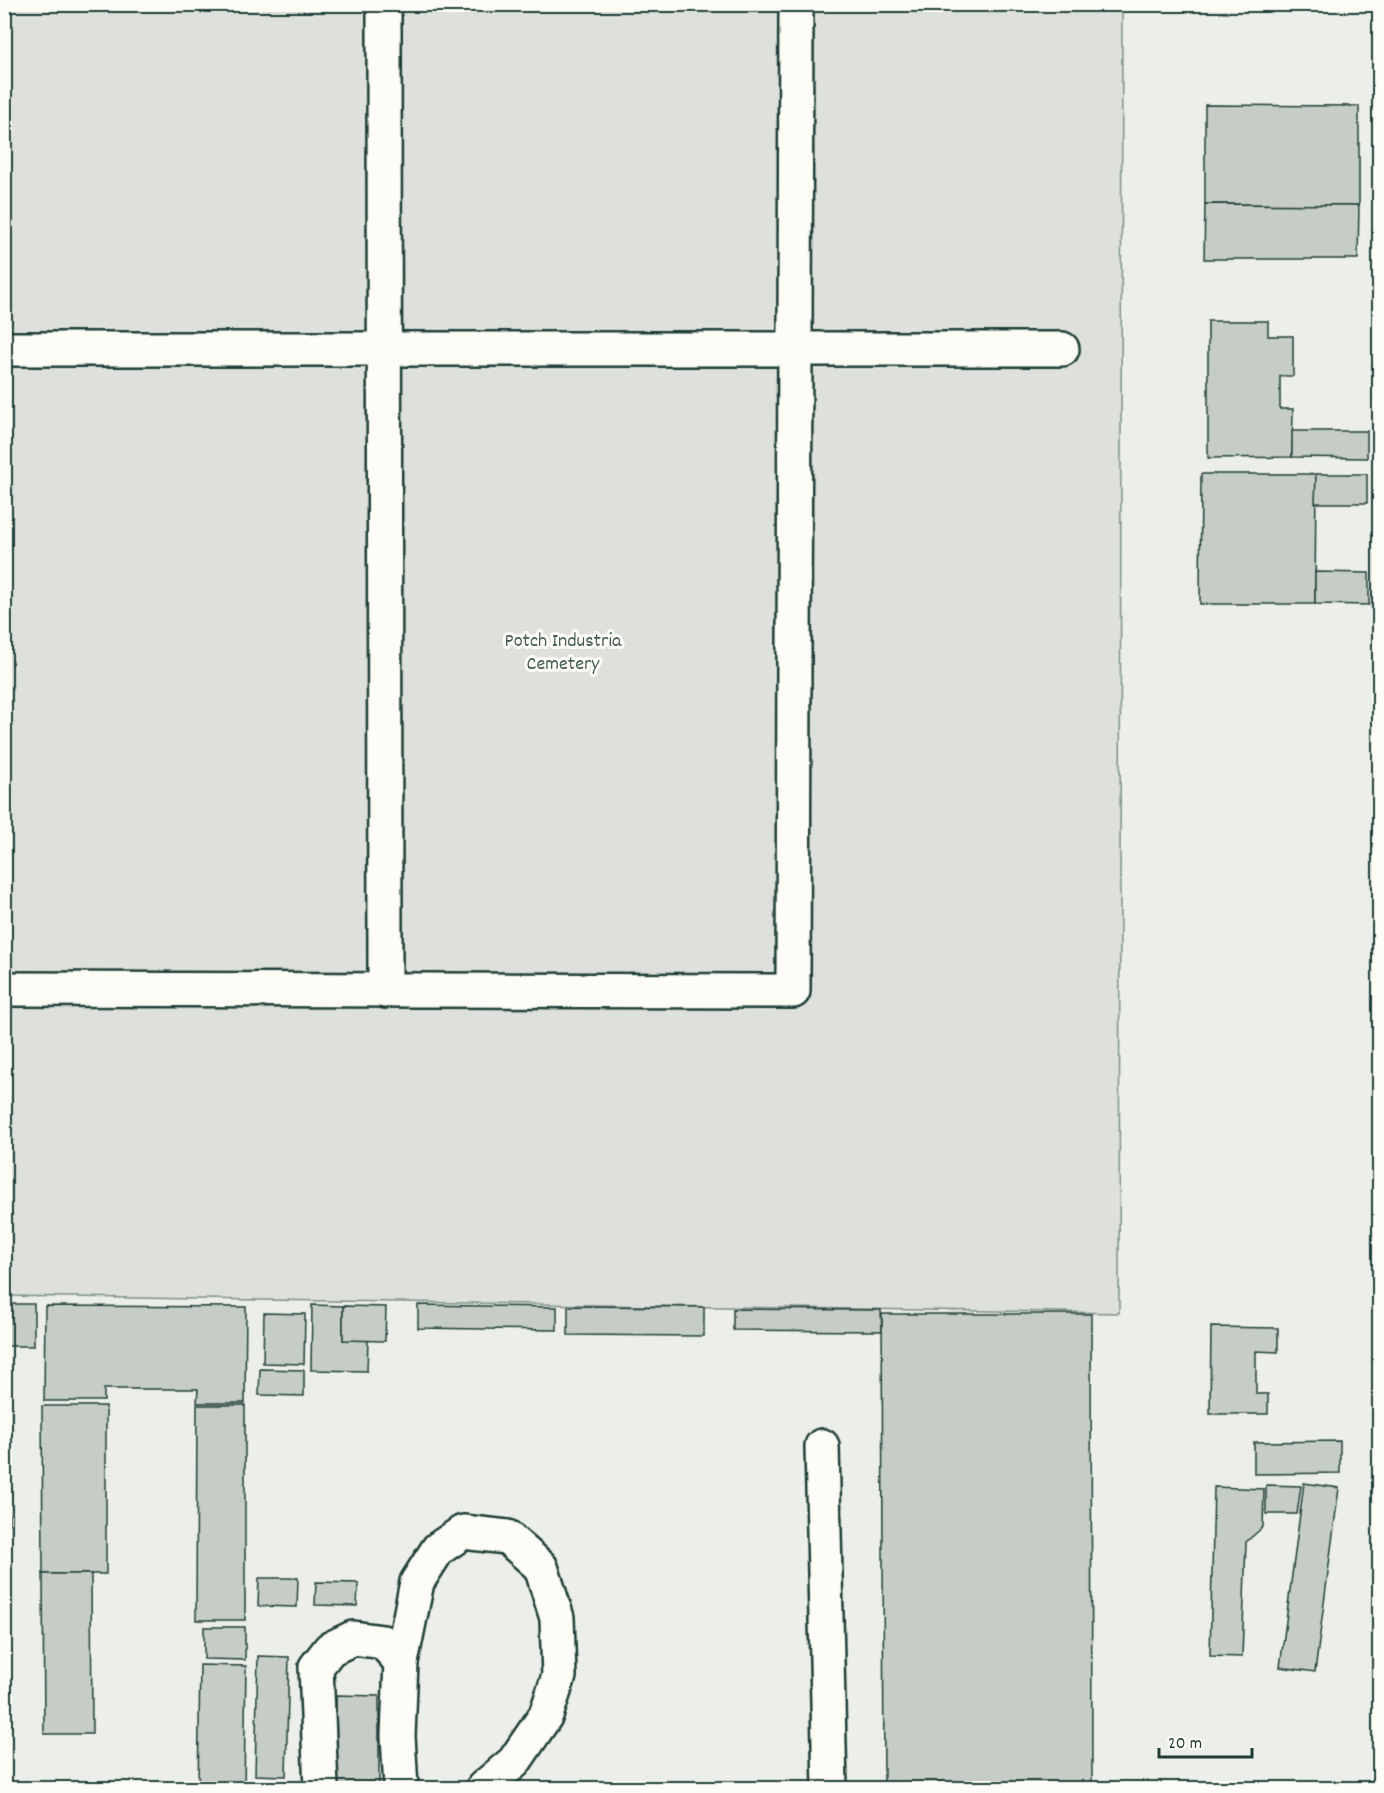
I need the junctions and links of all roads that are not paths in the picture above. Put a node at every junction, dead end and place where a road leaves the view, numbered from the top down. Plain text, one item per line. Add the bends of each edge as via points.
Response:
1 (384, 4) edge
2 (796, 4) edge
3 (4, 349) edge
4 (385, 349) junction
5 (795, 349) junction
6 (1062, 349) dead end
7 (4, 989) edge
8 (385, 991) junction
9 (822, 1446) dead end
10 (401, 1662) junction
11 (321, 1788) edge
12 (401, 1788) edge
13 (483, 1788) edge
14 (830, 1788) edge

1 - 4 lane
2 - 5 lane
3 - 4 lane
4 - 5 lane
4 - 8 lane
5 - 6 lane
5 - 8 lane via 793,991
7 - 8 lane
9 - 14 lane
10 - 11 lane via 383,1642 353,1638 330,1649 316,1667
10 - 12 lane
10 - 13 lane via 417,1582 438,1549 463,1532 507,1537 541,1567 557,1618 559,1676 546,1715 514,1761

